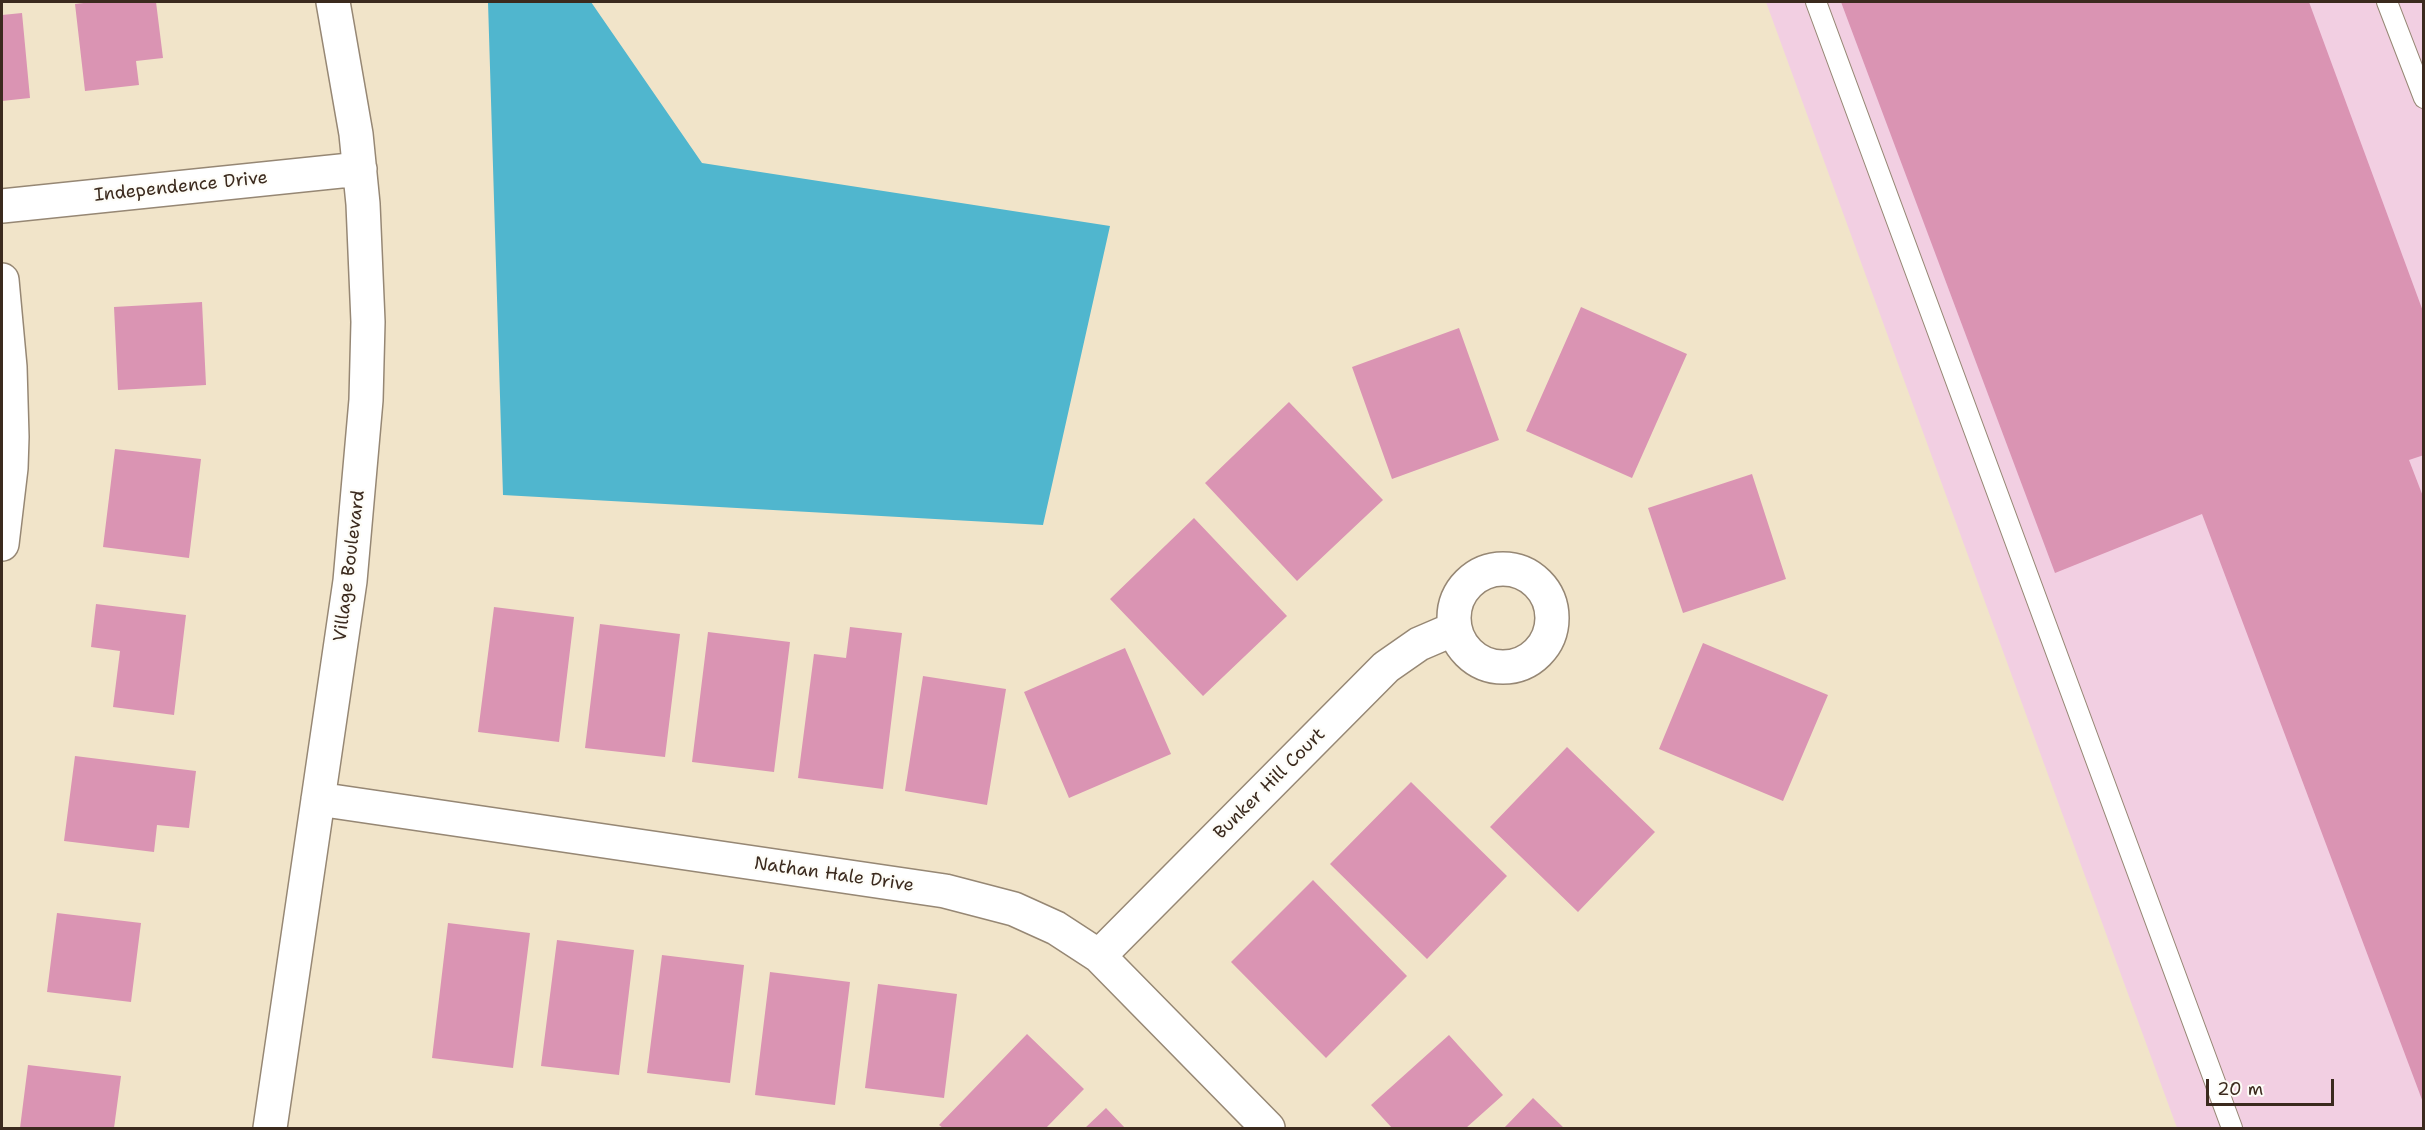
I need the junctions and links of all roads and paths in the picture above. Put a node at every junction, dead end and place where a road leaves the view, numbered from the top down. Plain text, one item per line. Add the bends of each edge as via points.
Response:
1 (333, 2) edge
2 (1816, 2) edge
3 (2387, 2) edge
4 (2424, 98) edge
5 (360, 169) junction
6 (2, 206) edge
7 (2, 280) edge
8 (2, 544) edge
9 (1454, 629) dead end
10 (318, 799) junction
11 (1099, 956) junction
12 (270, 1128) edge
13 (1268, 1128) edge
14 (2232, 1128) edge

1 - 5 street, Village Boulevard
2 - 14 lane
3 - 4 lane
5 - 6 street, Independence Drive
5 - 10 street, Village Boulevard via 368,322 364,430 350,581
7 - 8 street via 12,437
9 - 11 street, Bunker Hill Court via 1419,644 1386,667
10 - 11 street, Nathan Hale Drive via 953,893 1036,918
10 - 12 street, Village Boulevard
11 - 13 street, Nathan Hale Drive

